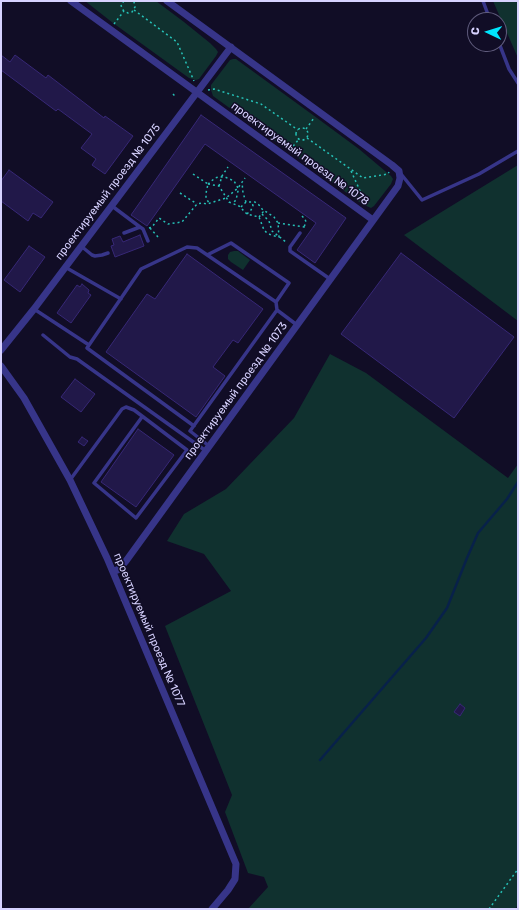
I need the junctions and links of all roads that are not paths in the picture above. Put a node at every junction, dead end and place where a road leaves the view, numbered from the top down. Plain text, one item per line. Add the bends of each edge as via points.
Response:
1 (71, 1) edge
2 (167, 1) edge
3 (482, 1) edge
4 (487, 12) edge
5 (231, 47) junction
6 (502, 52) edge
7 (518, 84) edge
8 (196, 92) junction
9 (518, 151) edge
10 (399, 171) junction
11 (111, 206) junction
12 (373, 220) junction
13 (142, 228) junction
14 (124, 233) dead end
15 (300, 233) road end
16 (148, 241) dead end
17 (81, 246) junction
18 (108, 253) dead end
19 (207, 255) junction
20 (65, 267) junction
21 (330, 279) junction
22 (121, 299) junction
23 (276, 302) junction
24 (34, 309) junction
25 (277, 310) junction
26 (297, 325) junction
27 (43, 335) dead end
28 (89, 345) junction
29 (1, 350) edge
30 (1, 366) edge
31 (142, 417) junction
32 (194, 426) junction
33 (207, 448) junction
34 (70, 480) junction
35 (113, 572) junction
36 (212, 909) edge

1 - 8 street, проектируемый проезд № 1078
2 - 5 street
3 - 4 lane
5 - 8 street, проектируемый проезд № 1075
5 - 10 street
6 - 7 lane
8 - 11 street, проектируемый проезд № 1075
8 - 12 street, проектируемый проезд № 1078
9 - 10 lane via 479,174 422,200
10 - 12 street, проектируемый проезд № 1078 via 398,186
11 - 13 lane
11 - 17 street, проектируемый проезд № 1075
12 - 21 street, проектируемый проезд № 1073
13 - 14 lane
13 - 16 lane
15 - 21 lane via 290,251
17 - 18 lane via 95,256
17 - 20 street, проектируемый проезд № 1075
19 - 22 lane via 197,248 187,247 141,269
19 - 23 lane
19 - 23 lane via 231,243 289,284
20 - 22 lane
20 - 24 street, проектируемый проезд № 1075
21 - 26 street, проектируемый проезд № 1073
22 - 28 lane
23 - 25 lane
24 - 28 lane
24 - 29 street, проектируемый проезд № 1075
25 - 26 lane
25 - 32 lane
26 - 33 street, проектируемый проезд № 1073
27 - 33 lane via 70,357 77,359
28 - 32 lane via 87,348
30 - 34 street, проектируемый проезд № 1077 via 24,398
31 - 31 lane via 186,450 136,518 94,483
31 - 34 lane via 134,410 126,407 122,409
32 - 33 lane via 190,431
33 - 35 street, проектируемый проезд № 1073 via 126,561
34 - 35 street, проектируемый проезд № 1077
35 - 36 street, проектируемый проезд № 1077 via 236,864 235,879

